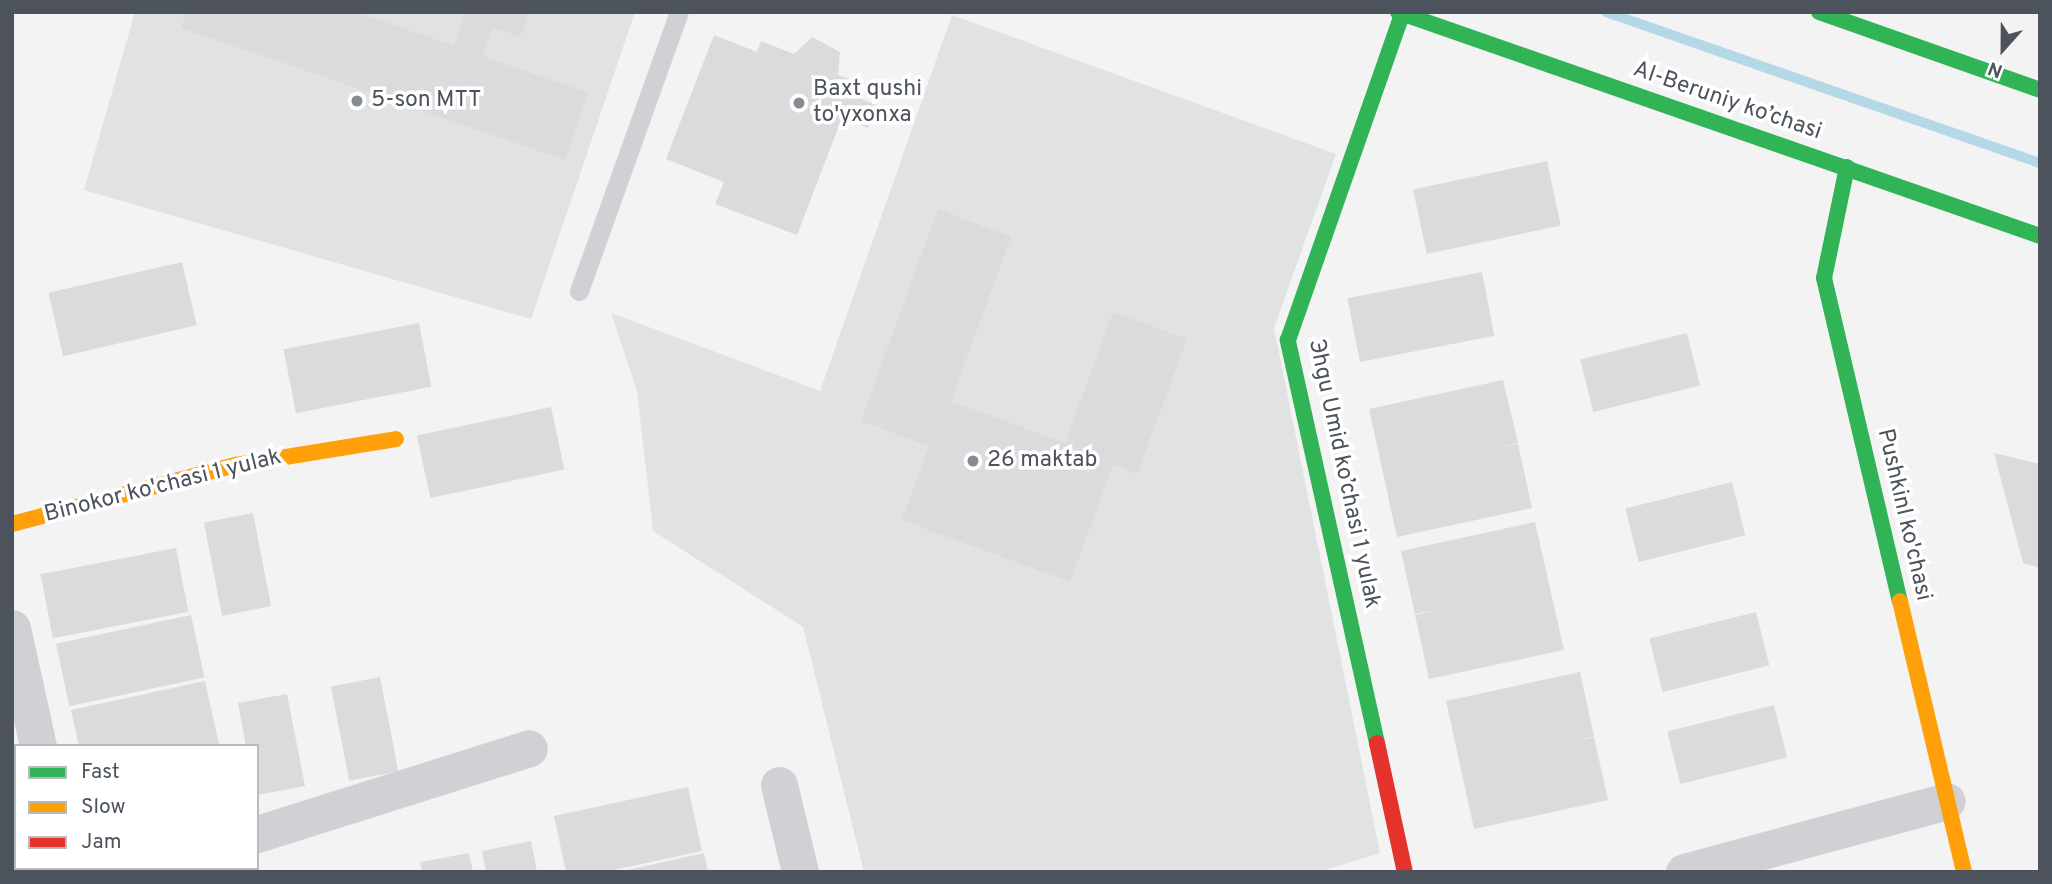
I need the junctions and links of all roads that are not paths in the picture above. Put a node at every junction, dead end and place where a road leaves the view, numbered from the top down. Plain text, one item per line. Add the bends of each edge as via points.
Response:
1 (679, 12) edge
2 (1819, 12) edge
3 (1400, 13) edge
4 (2040, 90) edge
5 (1847, 167) junction
6 (2040, 236) edge
7 (579, 291) dead end
8 (396, 439) dead end
9 (12, 524) edge
10 (12, 628) edge
11 (38, 744) edge
12 (529, 748) dead end
13 (779, 785) dead end
14 (1947, 801) junction
15 (259, 833) edge
16 (800, 872) edge
17 (1405, 872) edge
18 (1684, 872) edge
19 (1964, 872) edge

1 - 7 lane
2 - 4 street
3 - 5 street, Al-Beruniy ko’chasi
3 - 17 street, Эhgu Umid ko’chasi 1 yulak via 1288,340
5 - 6 street, Al-Beruniy ko’chasi
5 - 14 street, Pushkinl ko'chasi via 1824,278
8 - 9 street, Binokor ko'chasi 1 yulak via 236,465
10 - 11 street
12 - 15 street
13 - 16 street
14 - 18 street
14 - 19 street, Pushkinl ko'chasi

